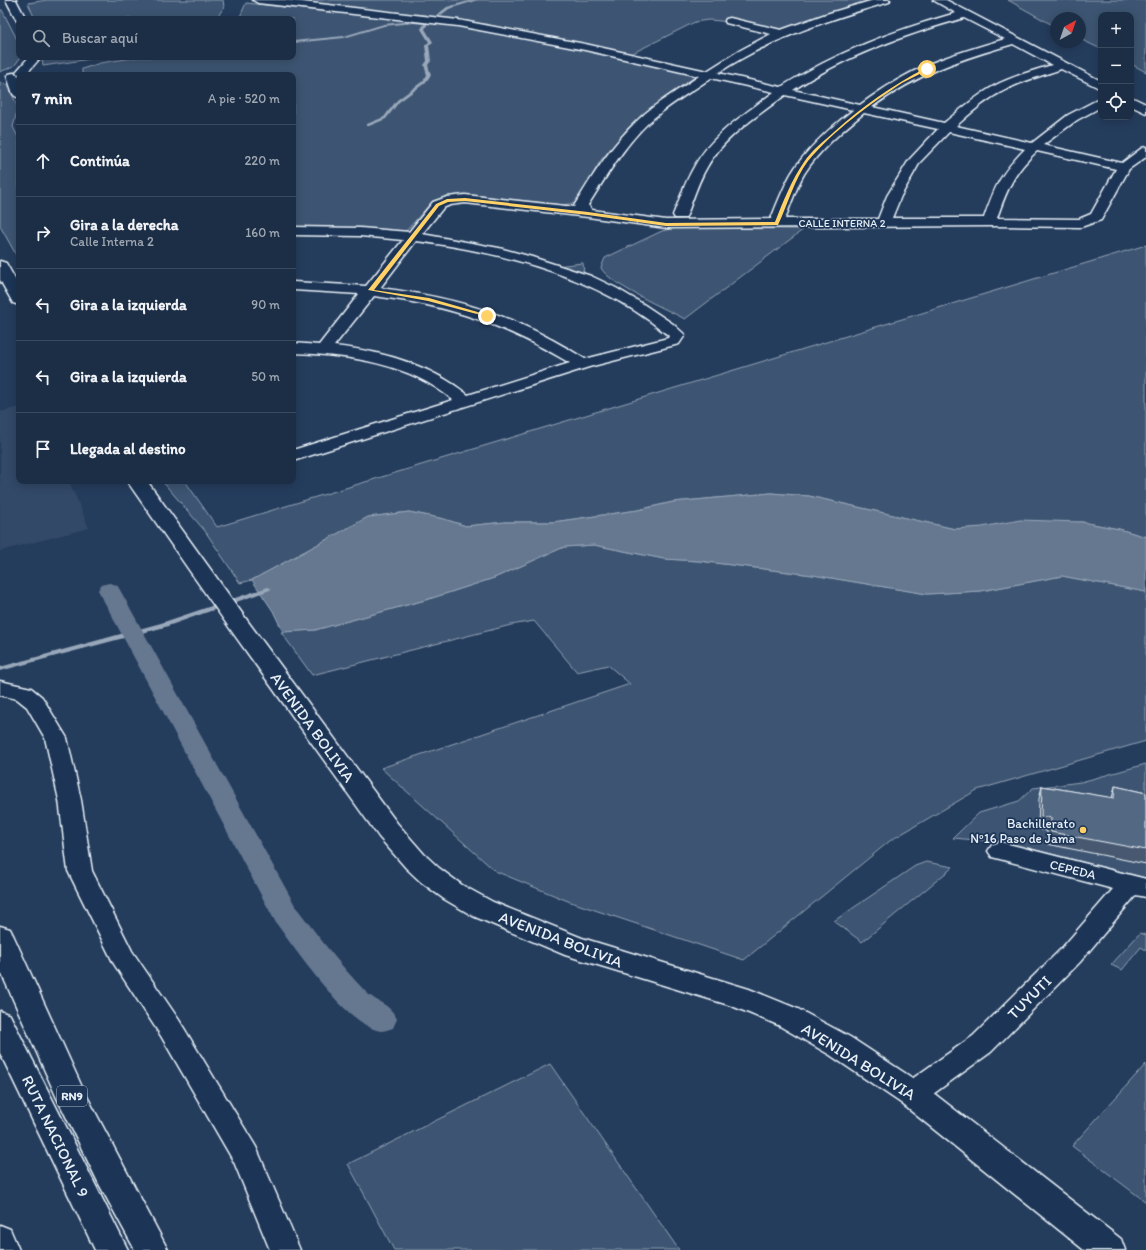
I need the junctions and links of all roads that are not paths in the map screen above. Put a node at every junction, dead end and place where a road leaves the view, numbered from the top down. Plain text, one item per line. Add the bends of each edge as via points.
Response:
1 (14, 0) edge
2 (258, 0) edge
3 (885, 0) edge
4 (938, 0) edge
5 (965, 14) junction
6 (20, 16) edge
7 (730, 20) dead end
8 (782, 34) junction
9 (1014, 40) junction
10 (32, 60) edge
11 (1062, 65) junction
12 (19, 72) edge
13 (708, 75) junction
14 (1098, 84) edge
15 (783, 92) junction
16 (1098, 103) edge
17 (1134, 103) edge
18 (862, 109) junction
19 (1146, 109) edge
20 (946, 128) junction
21 (1035, 147) junction
22 (1146, 151) edge
23 (1124, 167) junction
24 (588, 213) junction
25 (680, 216) dead end
26 (989, 222) junction
27 (884, 223) junction
28 (776, 224) junction
29 (296, 231) edge
30 (411, 237) junction
31 (0, 266) edge
32 (296, 286) edge
33 (370, 290) junction
34 (16, 295) edge
35 (296, 348) edge
36 (324, 350) junction
37 (583, 364) junction
38 (466, 402) junction
39 (296, 455) edge
40 (139, 484) edge
41 (0, 688) edge
42 (1000, 851) dead end
43 (1138, 886) edge
44 (0, 937) edge
45 (0, 1023) edge
46 (912, 1094) junction
47 (0, 1239) edge
48 (4, 1250) edge
49 (112, 1250) edge
50 (152, 1250) edge
51 (285, 1250) edge
52 (1109, 1250) edge

1 - 6 street
2 - 13 street via 458,23
3 - 8 street
4 - 5 street
5 - 9 street
5 - 15 street via 916,28 850,53 814,71
7 - 8 street
8 - 13 street via 741,53
9 - 11 street
9 - 18 street via 927,69 902,82
10 - 12 street
11 - 14 street
11 - 20 street via 999,88 981,99
13 - 15 street
13 - 24 street via 668,101 629,135 581,206
15 - 18 street
15 - 25 street via 715,146 700,167
16 - 21 street via 1086,108
17 - 19 street
18 - 20 street
18 - 28 street via 806,161
20 - 21 street
20 - 27 street via 915,160 894,196
21 - 23 street
21 - 26 street via 1018,164 999,192
22 - 23 street
23 - 26 street, CALLE INTERNA 2 via 1096,217 1081,223
24 - 28 street, CALLE INTERNA 2 via 666,224
24 - 30 street, CALLE INTERNA 2 via 465,200 447,201 438,205
26 - 27 street, CALLE INTERNA 2
27 - 28 street, CALLE INTERNA 2
29 - 30 street via 341,231
30 - 33 street
30 - 37 street via 473,246 513,256 601,286 678,335 674,341
31 - 34 main road
32 - 33 street
33 - 36 street
33 - 37 street via 429,300 487,316 531,335
35 - 36 street
36 - 38 street via 359,355 400,366 441,383 455,391
37 - 38 street
38 - 39 street
40 - 46 main road, AVENIDA BOLIVIA via 388,830 415,861 452,892 483,909 575,947 739,997 788,1017 840,1046
41 - 51 street via 24,693 35,702 56,738 70,800 80,871 123,957 170,1028 246,1156
42 - 43 street, CEPEDA
43 - 46 street, TUYUTI via 982,1044
44 - 50 main road, RN9 via 33,1017 108,1169
45 - 49 main road, RUTA NACIONAL 9 / RN9
46 - 52 main road, AVENIDA BOLIVIA
47 - 48 street

